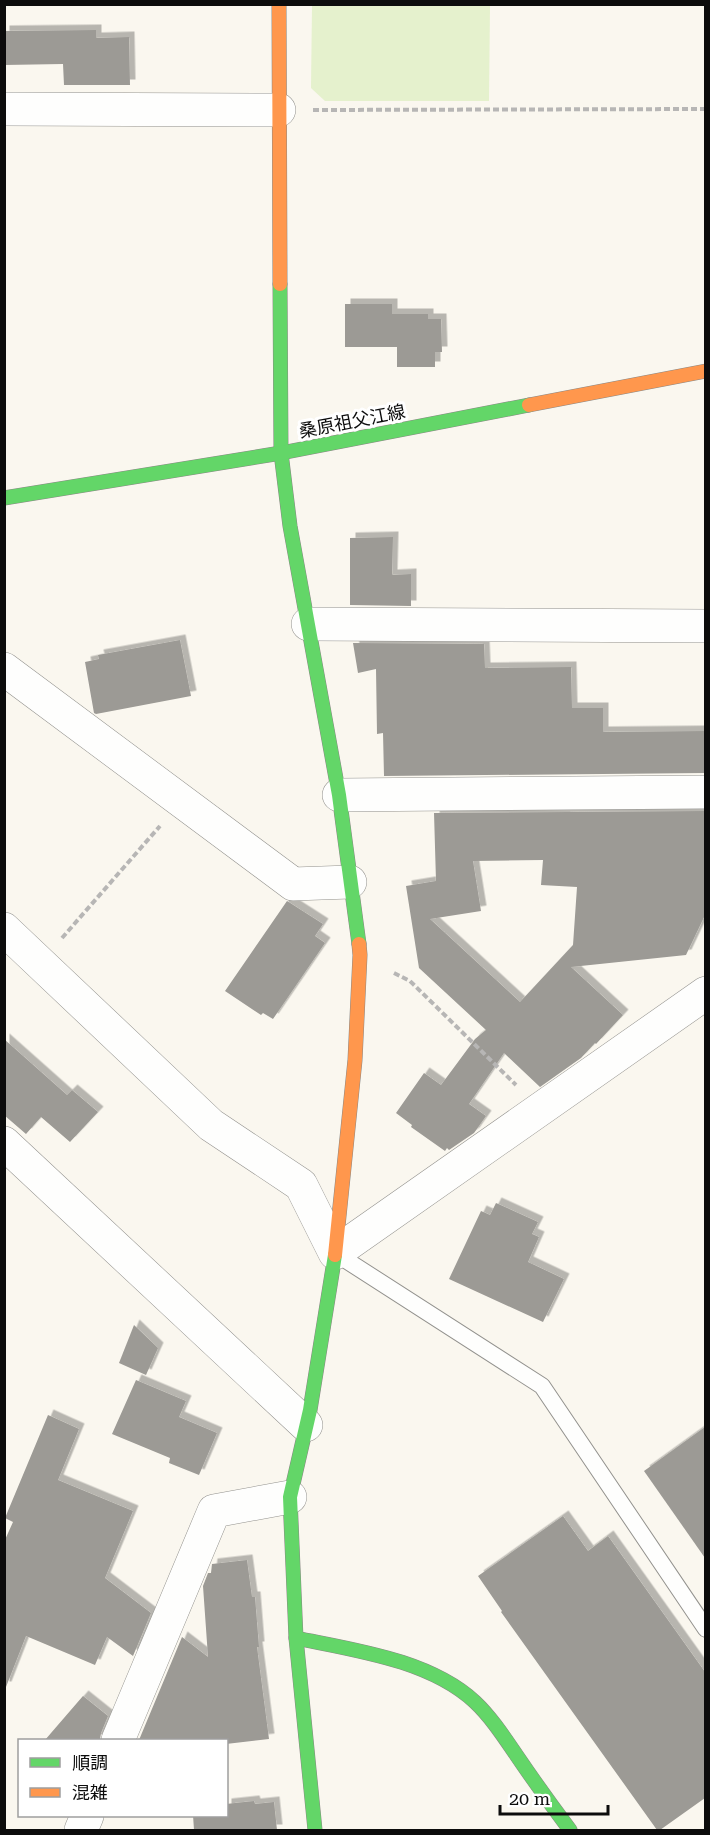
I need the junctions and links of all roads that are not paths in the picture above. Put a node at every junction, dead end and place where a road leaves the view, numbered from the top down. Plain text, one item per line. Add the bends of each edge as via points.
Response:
1 (279, 4) edge
2 (4, 110) edge
3 (279, 110) junction
4 (705, 371) edge
5 (281, 453) junction
6 (4, 498) edge
7 (308, 624) junction
8 (705, 626) edge
9 (4, 669) edge
10 (705, 792) edge
11 (339, 795) junction
12 (350, 882) junction
13 (4, 929) edge
14 (705, 993) edge
15 (4, 1143) edge
16 (335, 1253) junction
17 (306, 1425) junction
18 (290, 1497) junction
19 (705, 1629) edge
20 (296, 1638) junction
21 (118, 1739) edge
22 (315, 1830) edge
23 (570, 1830) edge

1 - 3 street
2 - 3 street
3 - 5 street
4 - 5 street, 桑原祖父江線
5 - 6 street, 桑原祖父江線
5 - 7 street
7 - 8 street
7 - 11 street
9 - 12 street via 293,884
10 - 11 street
11 - 12 street
12 - 16 street via 360,955 355,1060
13 - 16 street via 211,1125 302,1185
14 - 16 street
15 - 17 street
16 - 17 street
16 - 19 lane via 542,1386
17 - 18 street
18 - 20 street
18 - 21 street via 214,1511
20 - 22 street
20 - 23 street via 364,1652 411,1667 468,1697 490,1717

